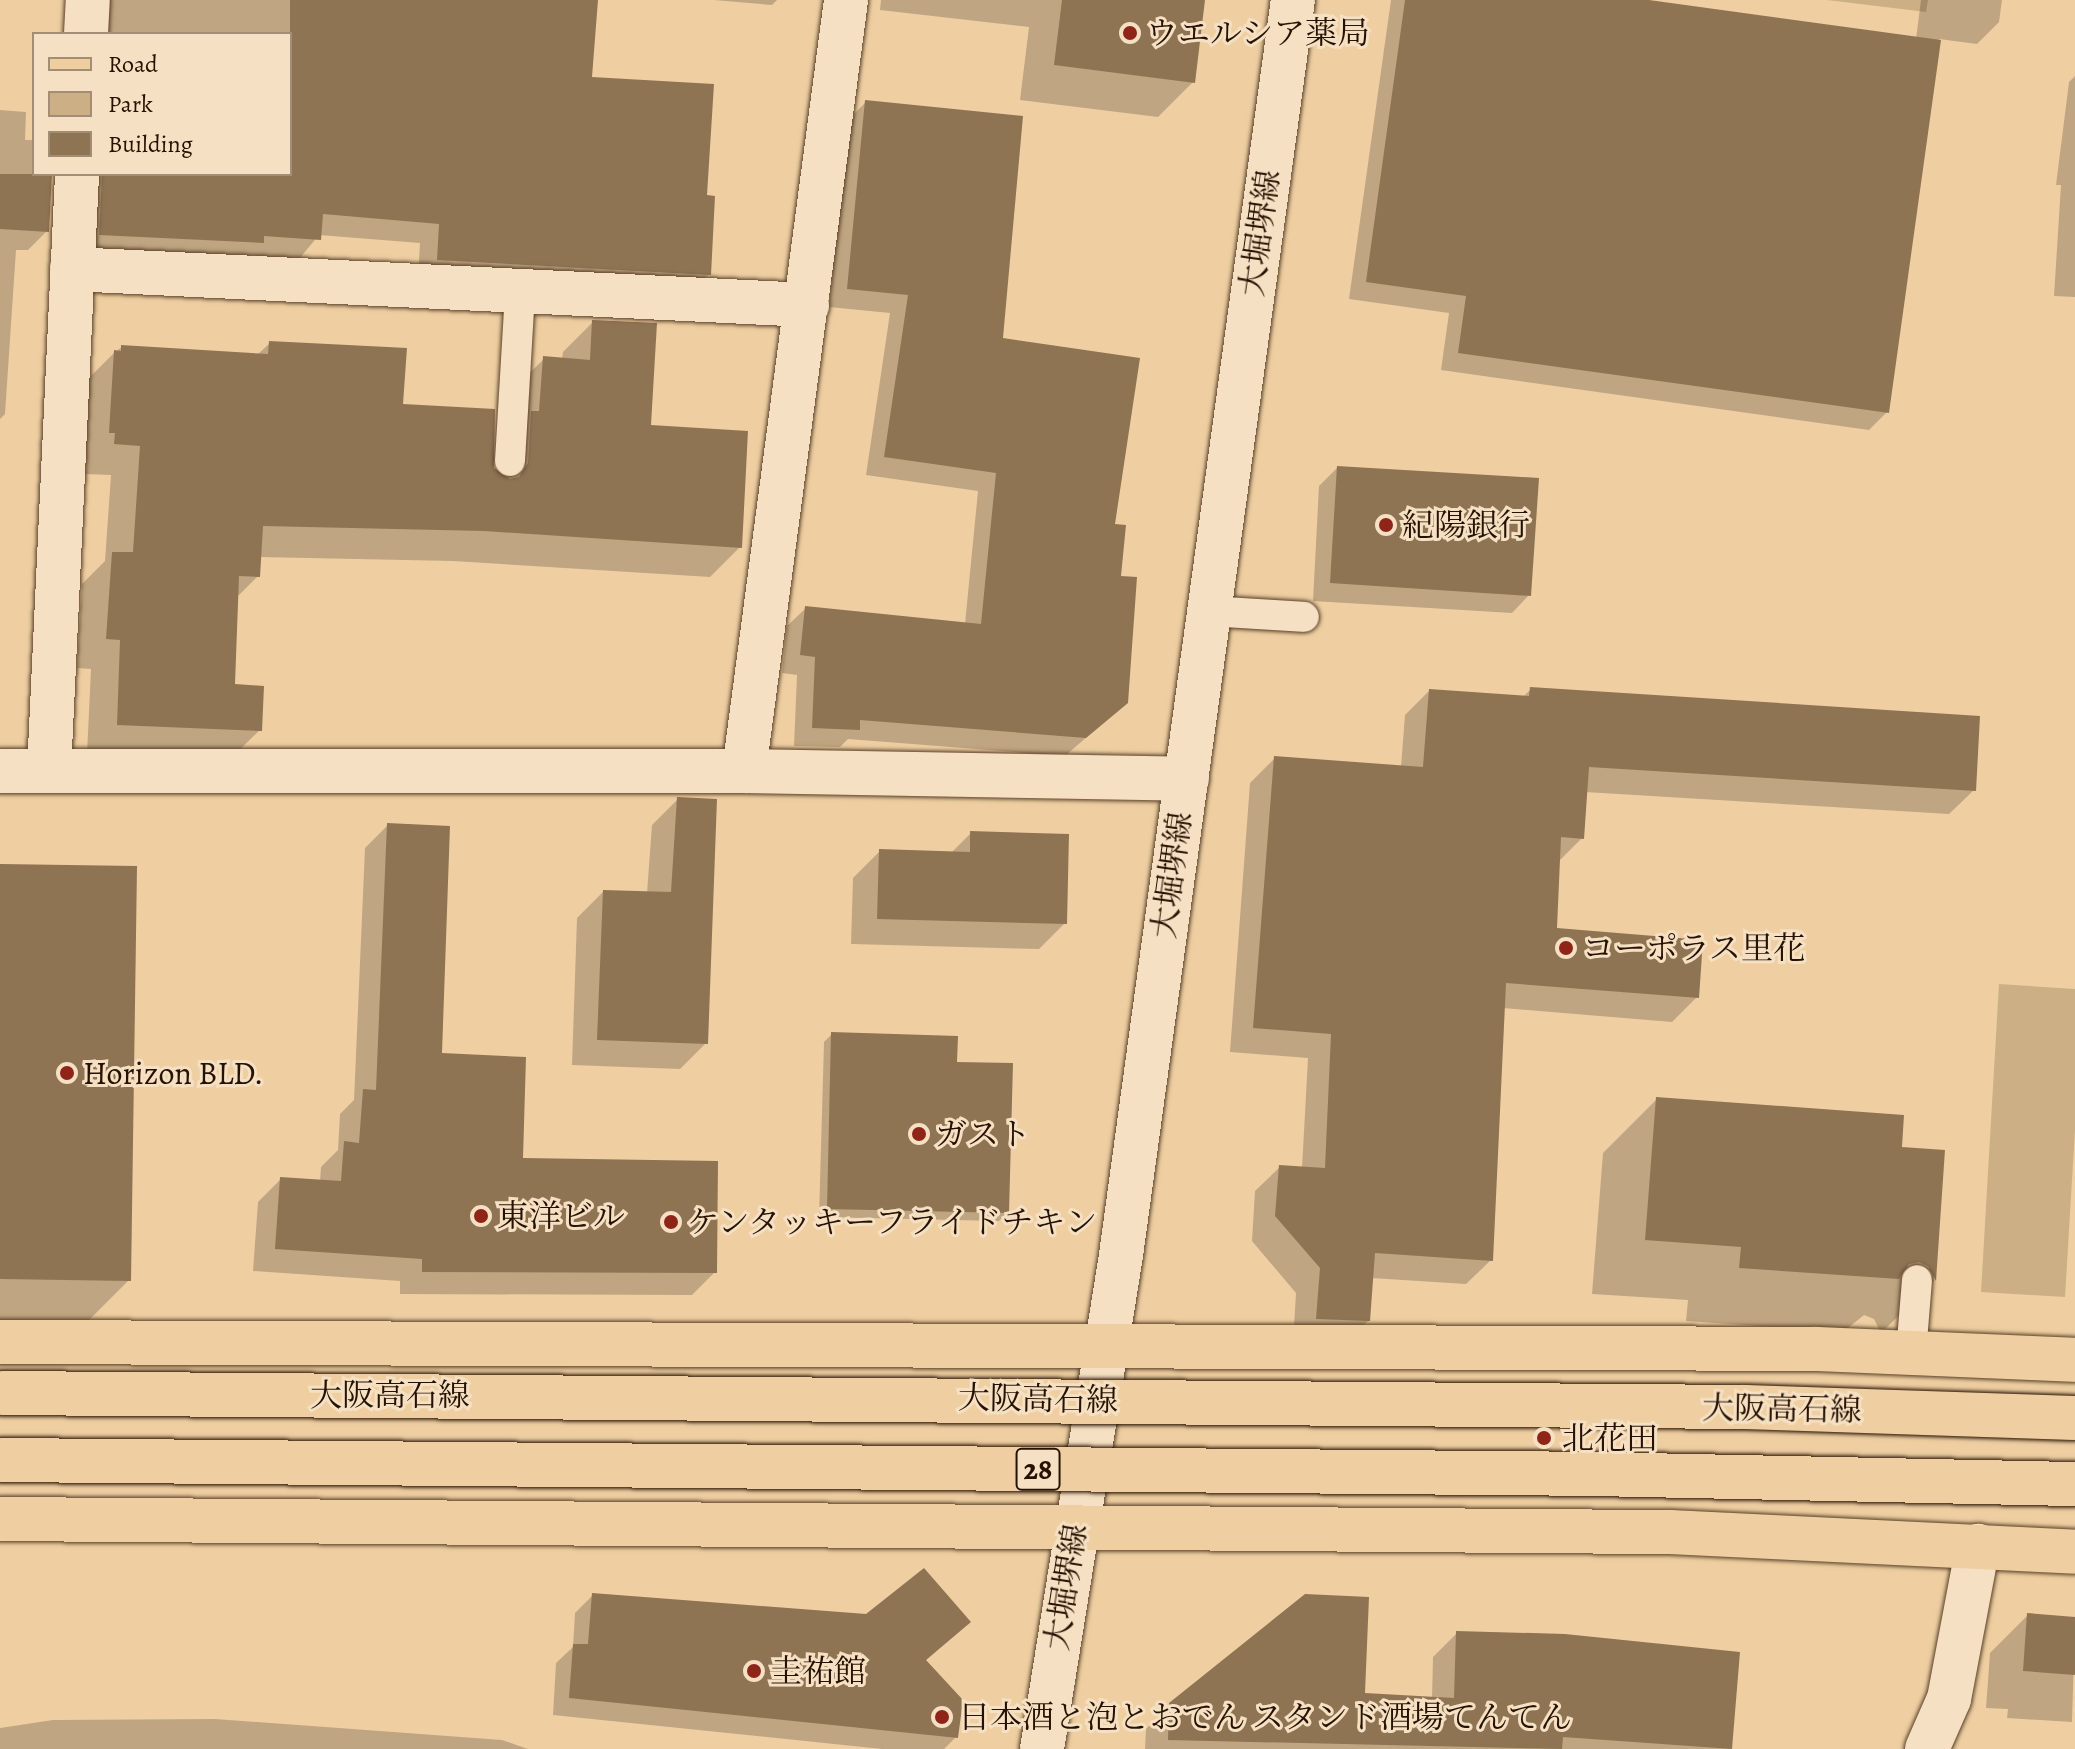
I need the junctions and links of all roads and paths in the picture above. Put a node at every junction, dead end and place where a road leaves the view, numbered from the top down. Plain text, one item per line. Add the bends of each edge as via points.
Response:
1 (88, 0) edge
2 (846, 0) edge
3 (1293, 0) edge
4 (86, 32) edge
5 (77, 176) edge
6 (72, 269) junction
7 (520, 291) junction
8 (807, 305) junction
9 (510, 461) dead end
10 (1207, 611) junction
11 (1304, 617) dead end
12 (0, 771) edge
13 (49, 771) junction
14 (744, 771) junction
15 (1187, 779) junction
16 (1917, 1280) dead end
17 (0, 1342) edge
18 (1107, 1344) junction
19 (1911, 1353) junction
20 (2075, 1360) edge
21 (1, 1393) edge
22 (2075, 1418) edge
23 (0, 1460) edge
24 (2075, 1484) edge
25 (0, 1519) edge
26 (1075, 1528) junction
27 (1978, 1546) junction
28 (2075, 1552) edge
29 (1042, 1749) edge
30 (1927, 1749) edge

1 - 4 street
2 - 8 street
3 - 10 street, 大堀堺線
5 - 6 street
6 - 7 street
6 - 13 street
7 - 8 street
7 - 9 lane
8 - 14 street
10 - 11 lane
10 - 15 street, 大堀堺線
12 - 13 street
13 - 14 street
14 - 15 street
15 - 18 street, 大堀堺線
16 - 19 lane
17 - 18 main road
18 - 19 main road
18 - 26 street, 大堀堺線
19 - 20 main road
21 - 22 main road, 大阪高石線 / 28, bridge via 1730,1406
23 - 24 main road, 28, bridge via 1595,1474
25 - 26 main road
26 - 27 main road via 1671,1532
26 - 29 street, 大堀堺線
27 - 28 main road
27 - 30 street via 1949,1699

